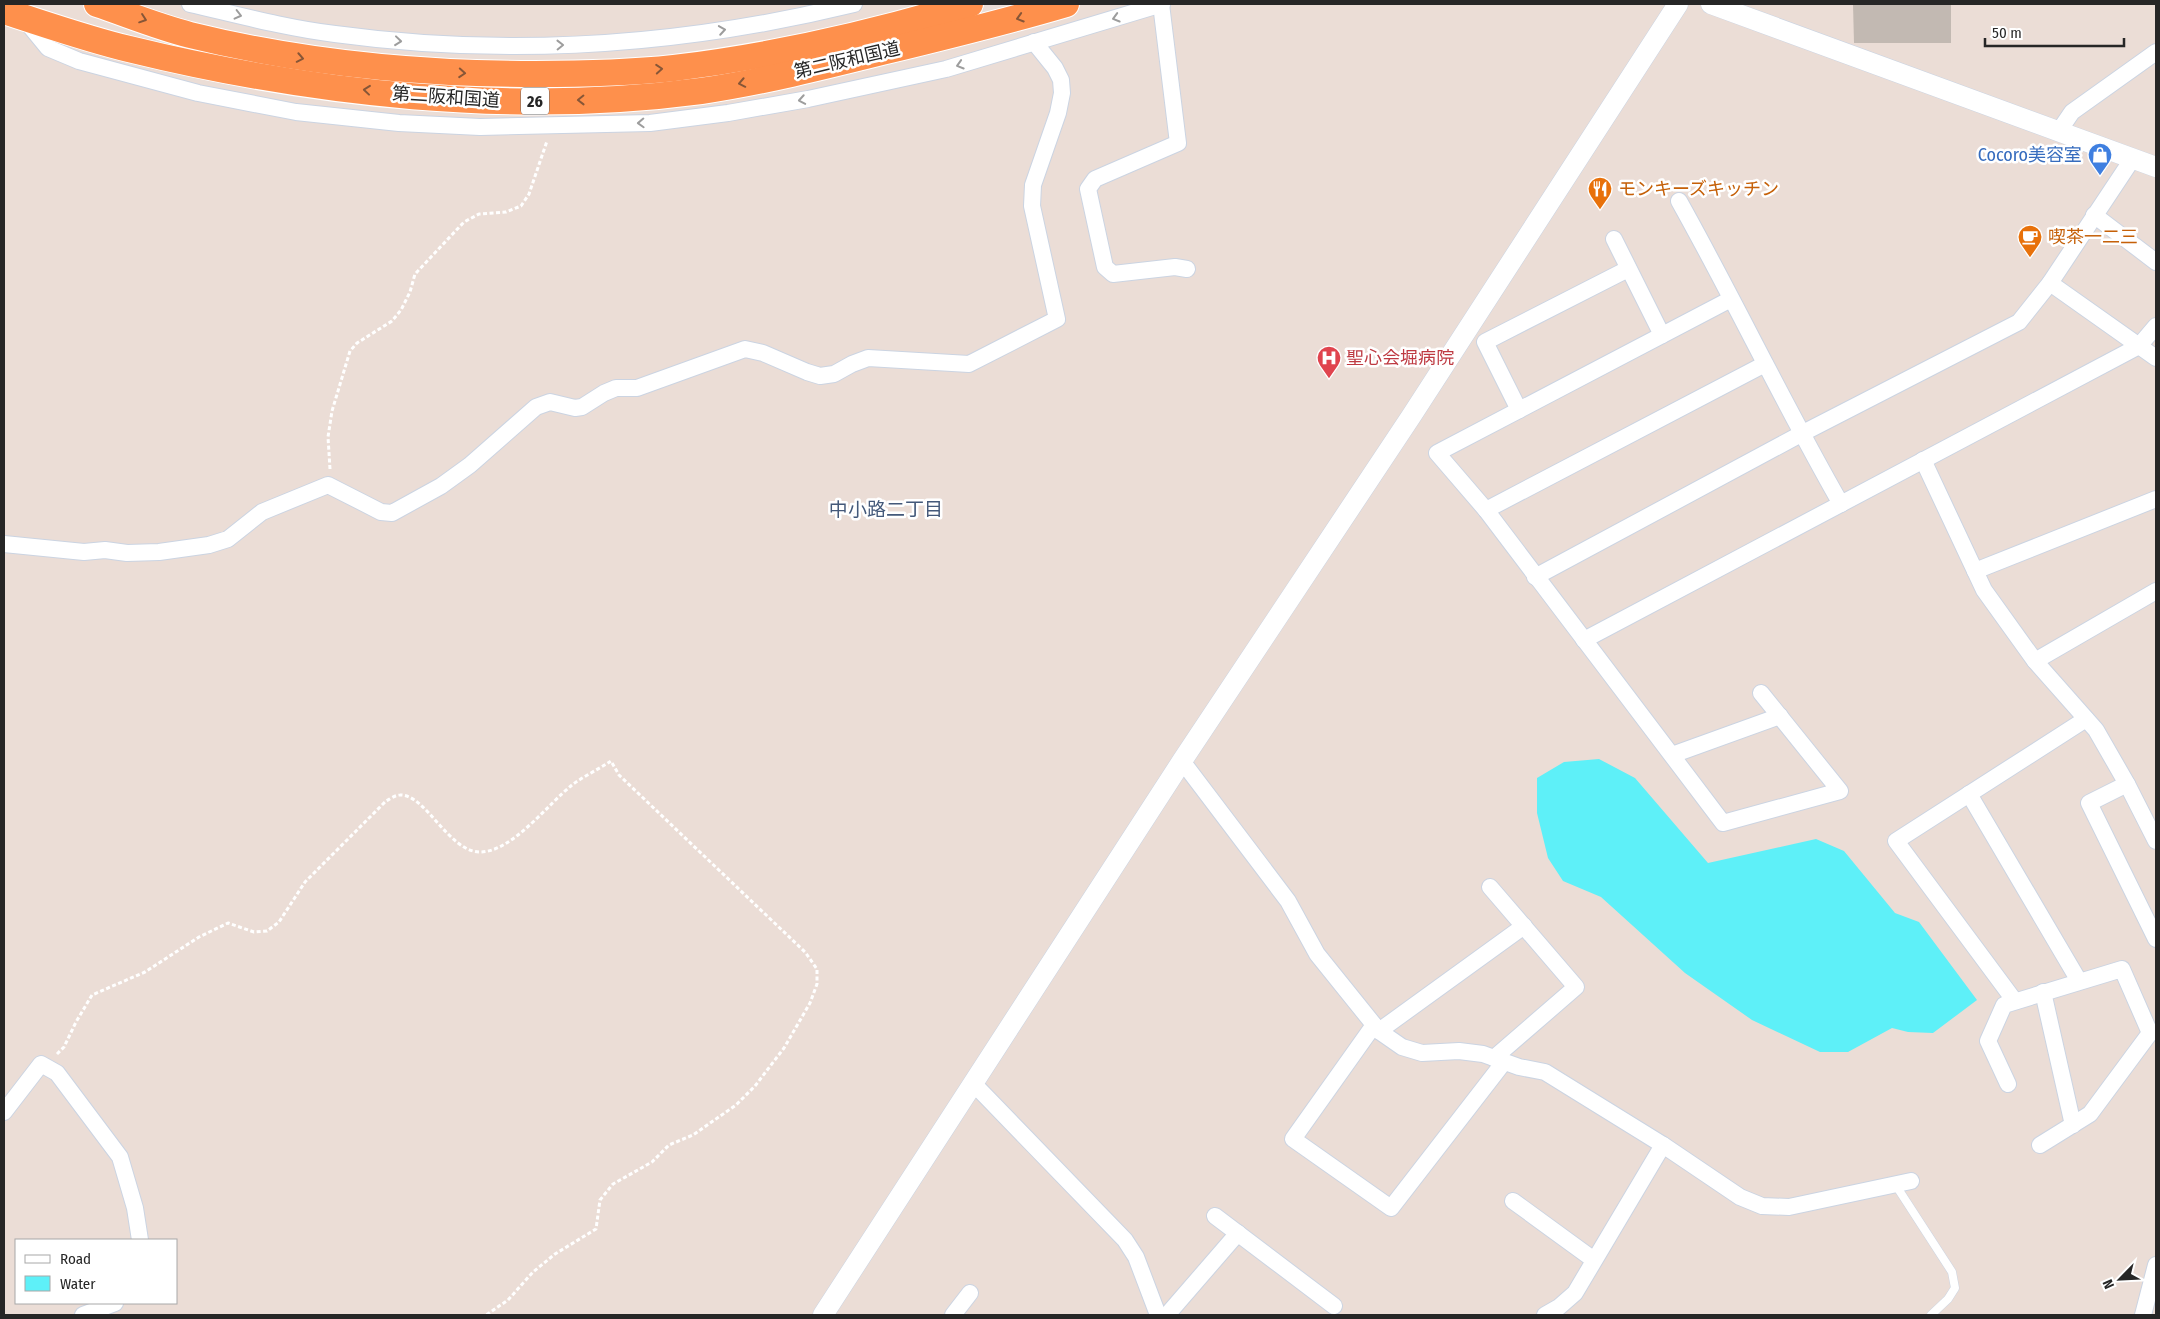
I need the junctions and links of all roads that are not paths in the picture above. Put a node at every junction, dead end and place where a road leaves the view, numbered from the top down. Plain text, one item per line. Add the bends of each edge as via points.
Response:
1 (97, 4) edge
2 (190, 4) edge
3 (854, 4) edge
4 (970, 4) edge
5 (1066, 4) edge
6 (1162, 4) edge
7 (1678, 4) edge
8 (1711, 4) edge
9 (13, 14) edge
10 (1034, 42) junction
11 (2156, 52) edge
12 (2059, 131) junction
13 (2133, 158) junction
14 (2156, 167) edge
15 (1679, 201) dead end
16 (2094, 215) junction
17 (1614, 239) dead end
18 (2156, 262) edge
19 (1187, 269) dead end
20 (1628, 269) junction
21 (2050, 283) junction
22 (1731, 299) junction
23 (2156, 326) edge
24 (1662, 335) junction
25 (2139, 346) junction
26 (2156, 358) edge
27 (1765, 364) junction
28 (1519, 410) junction
29 (1801, 434) junction
30 (1923, 460) junction
31 (2156, 499) edge
32 (1841, 504) junction
33 (1486, 510) junction
34 (4, 544) edge
35 (1975, 571) junction
36 (1535, 577) junction
37 (2156, 592) edge
38 (1584, 640) junction
39 (2035, 661) junction
40 (1762, 693) dead end
41 (1780, 716) junction
42 (2086, 719) junction
43 (1672, 755) junction
44 (1182, 761) junction
45 (2127, 784) junction
46 (1969, 794) junction
47 (2156, 841) edge
48 (1490, 887) dead end
49 (1524, 926) junction
50 (2156, 939) edge
51 (2079, 982) junction
52 (2043, 992) junction
53 (2014, 1000) junction
54 (1376, 1028) junction
55 (1499, 1060) junction
56 (973, 1083) junction
57 (2008, 1084) dead end
58 (4, 1112) edge
59 (2072, 1125) junction
60 (1663, 1145) junction
61 (2040, 1145) dead end
62 (1903, 1182) joint
63 (1513, 1202) dead end
64 (1215, 1216) dead end
65 (1238, 1233) junction
66 (140, 1239) edge
67 (1594, 1260) junction
68 (2156, 1265) edge
69 (970, 1293) dead end
70 (112, 1304) edge
71 (1334, 1306) dead end
72 (82, 1315) edge
73 (823, 1315) edge
74 (954, 1315) edge
75 (1158, 1315) edge
76 (1167, 1315) edge
77 (1545, 1315) edge
78 (1931, 1315) edge
79 (2143, 1315) edge

1 -> 4 highway, 第二阪和国道 / 26 via 188,34 307,59 468,74 596,74 673,68 842,38
2 -> 3 street via 334,34 485,47 641,42 787,20
5 -> 9 highway, 第二阪和国道 / 26 via 1007,22 808,71 701,91 584,100 466,101 326,86 214,68 126,49
6 -> 10 street
6 - 19 street via 1178,143 1096,179 1088,189 1105,267 1113,274
7 - 44 street via 1412,415
8 - 12 street
10 -> 9 street via 946,69 808,100 728,113 650,122 480,127 399,124 296,112 198,93 79,61 48,48
10 - 34 street via 1055,68 1062,92 1033,185 1032,206 1057,319 969,364 868,358 834,374 820,376 763,352 745,349 637,388 616,388 582,407 550,402 536,407 441,486 392,513 381,512 328,485 262,512 228,539 209,545 127,553
11 - 12 street via 2072,112
12 - 13 street
13 - 14 street
13 - 16 street
15 - 22 street
16 - 18 street
16 - 21 street
17 - 20 street
20 - 24 street
20 - 28 street via 1484,342
21 - 25 street
21 - 29 street via 2019,322
22 - 24 street
22 - 27 street
23 - 25 street
24 - 28 street
25 - 26 street
25 - 30 street
27 - 29 street
27 - 33 street
28 - 33 street via 1436,453
29 - 32 street
29 - 36 street
30 - 32 street
30 - 35 street
31 - 35 street
32 - 38 street
33 - 36 street
35 - 39 street via 1984,590
36 - 38 street
37 - 39 street
38 - 43 street
39 - 42 street
40 - 41 street
41 - 43 street
41 - 43 street via 1840,791 1723,823
42 - 45 street via 2096,730
42 - 46 street
44 - 54 street via 1288,901 1317,954
44 - 56 street
45 - 47 street
45 - 50 street via 2089,803
46 - 51 street
46 - 53 street via 1896,841
48 - 49 street
49 - 54 street
49 - 55 street via 1576,988
51 - 52 street
51 - 59 street via 2122,969 2150,1033 2090,1114
52 - 53 street
52 - 59 street
53 - 57 street via 2004,1005 1988,1041
54 - 55 street via 1402,1047 1422,1053 1483,1054
54 - 55 street via 1293,1139 1391,1208
55 - 60 street via 1545,1072
56 - 73 street
56 - 75 street via 1126,1240 1136,1257
58 - 66 street via 41,1064 57,1073 120,1157 135,1208
59 - 61 street
60 - 62 street via 1740,1197 1762,1206 1789,1206
60 - 67 street
62 - 78 lane via 1952,1272 1955,1288
63 - 67 street
64 - 65 street
65 - 71 street
65 - 76 street
67 - 77 street via 1575,1293
68 - 79 street
69 - 74 street
70 - 72 street

